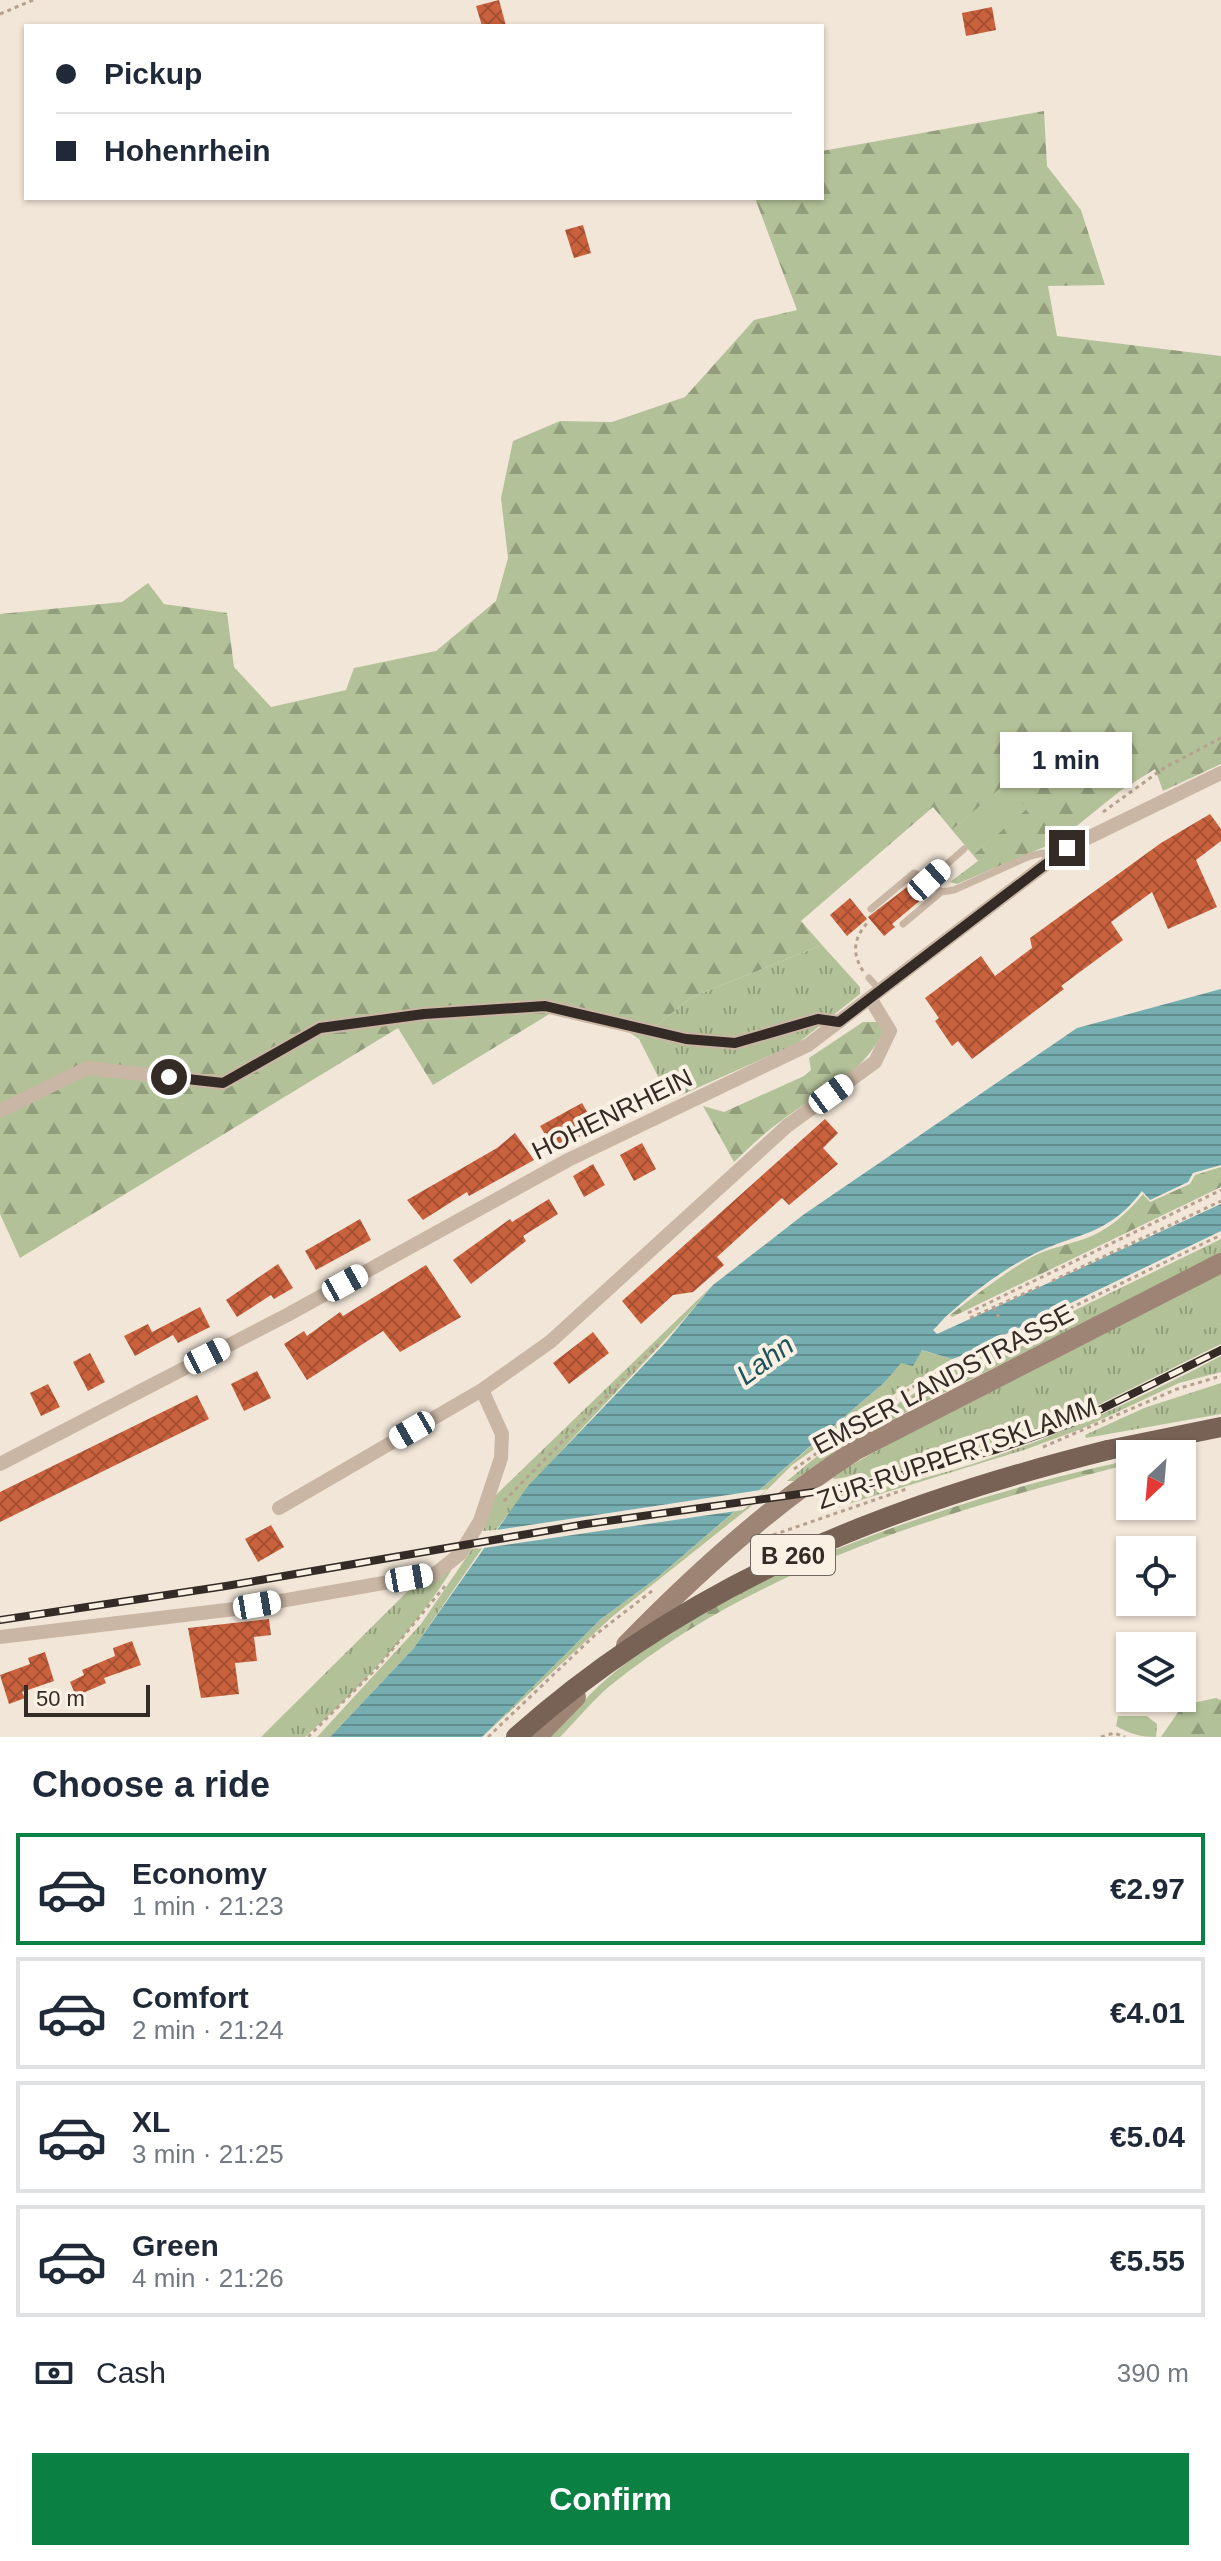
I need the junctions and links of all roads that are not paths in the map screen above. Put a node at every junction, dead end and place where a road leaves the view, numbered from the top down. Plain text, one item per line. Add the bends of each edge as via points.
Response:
1 (1221, 773) edge
2 (964, 849) dead end
3 (1049, 860) junction
4 (929, 880) junction
5 (941, 892) junction
6 (871, 909) road end
7 (903, 924) dead end
8 (869, 978) road end
9 (875, 994) junction
10 (839, 1022) junction
11 (0, 1111) edge
12 (1221, 1263) edge
13 (482, 1390) junction
14 (1221, 1427) edge
15 (0, 1464) edge
16 (279, 1508) dead end
17 (0, 1637) edge
18 (516, 1737) edge
19 (537, 1737) edge

1 - 3 street, HOHENRHEIN
2 - 4 lane
3 - 5 lane via 1043,853 1030,856
3 - 9 street, HOHENRHEIN
4 - 5 lane
4 - 6 lane via 914,873
5 - 7 lane
8 - 9 lane
9 - 10 street, HOHENRHEIN
9 - 13 street via 890,1031 875,1062 787,1126 550,1342
10 - 11 street via 818,1019 735,1043 686,1039 545,1006 424,1014 320,1028 223,1083 87,1068
10 - 15 street, HOHENRHEIN via 808,1045 568,1160 289,1314
12 - 19 street, EMSER LANDSTRASSE via 856,1450 819,1474 640,1630
13 - 16 street
13 - 17 street via 502,1434 501,1458 480,1521 460,1554 435,1574 235,1609
14 - 18 main road, B 260, bridge via 980,1484 833,1536 746,1577 621,1652

